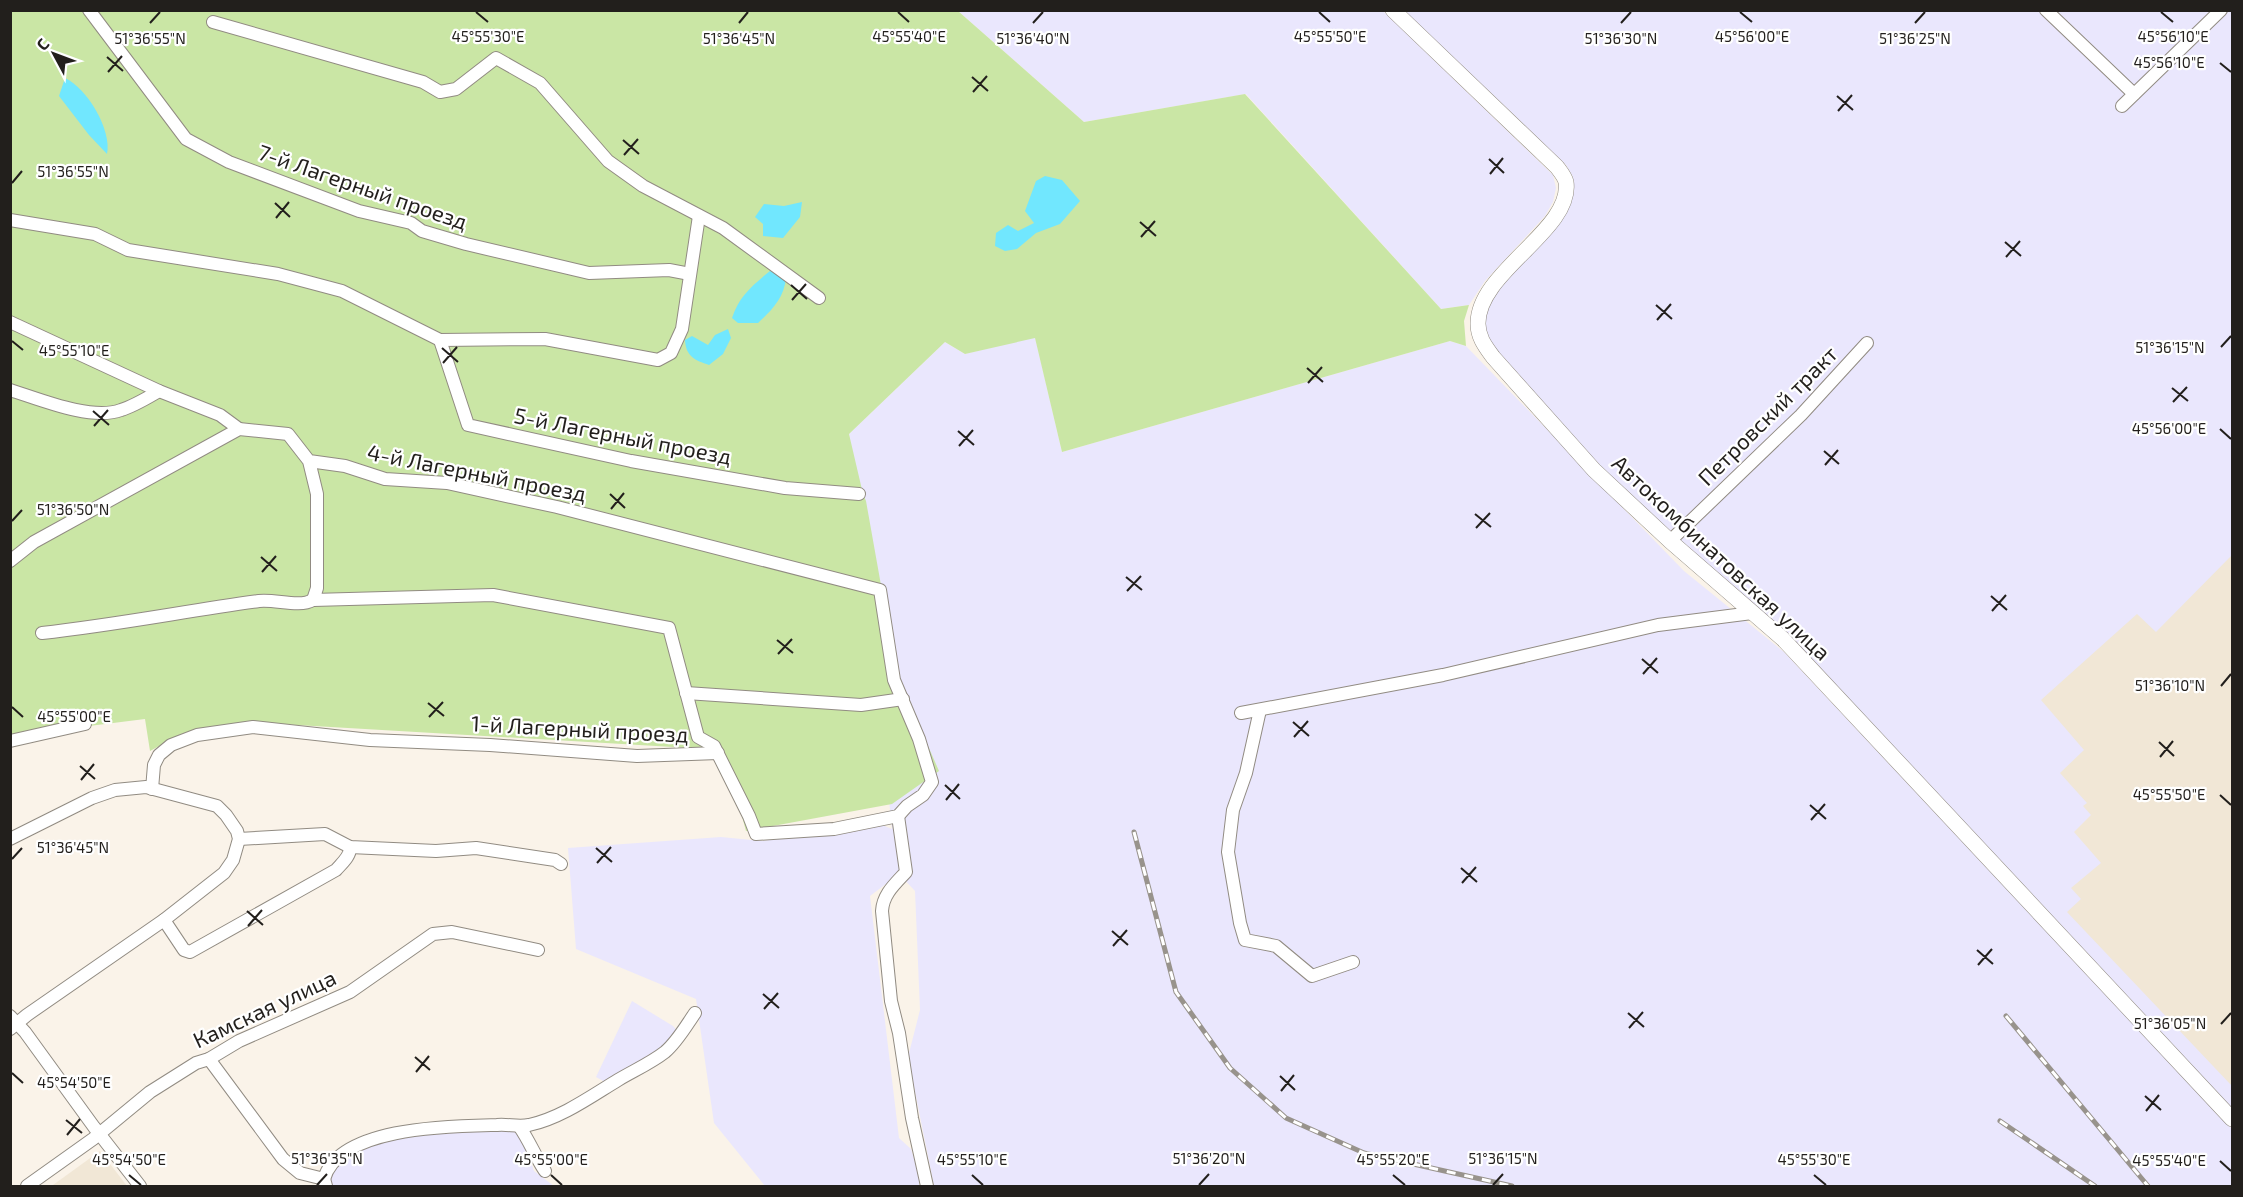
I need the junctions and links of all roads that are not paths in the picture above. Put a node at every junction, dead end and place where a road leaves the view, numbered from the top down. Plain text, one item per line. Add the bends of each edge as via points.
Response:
1 (89, 10) edge
2 (1393, 10) edge
3 (2046, 10) edge
4 (2221, 10) edge
5 (213, 22) dead end
6 (2134, 94) junction
7 (2122, 106) dead end
8 (699, 216) junction
9 (10, 220) edge
10 (690, 274) junction
11 (819, 298) dead end
12 (10, 322) edge
13 (440, 340) junction
14 (1868, 343) dead end
15 (10, 390) edge
16 (159, 391) junction
17 (239, 429) junction
18 (309, 461) junction
19 (859, 494) dead end
20 (1670, 541) junction
21 (10, 561) edge
22 (309, 602) junction
23 (1752, 613) junction
24 (42, 633) dead end
25 (686, 693) junction
26 (903, 699) junction
27 (1260, 710) junction
28 (1241, 713) dead end
29 (85, 724) dead end
30 (10, 741) edge
31 (718, 753) junction
32 (152, 789) junction
33 (898, 816) junction
34 (10, 839) edge
35 (239, 839) junction
36 (350, 847) junction
37 (561, 864) dead end
38 (164, 920) junction
39 (538, 950) dead end
40 (1353, 962) dead end
41 (695, 1012) dead end
42 (13, 1023) edge
43 (209, 1059) junction
44 (2232, 1119) edge
45 (519, 1126) junction
46 (99, 1134) junction
47 (545, 1171) dead end
48 (325, 1183) edge
49 (27, 1186) edge
50 (140, 1186) edge
51 (927, 1186) edge

1 - 10 street, 7-й Лагерный проезд via 186,139 229,162 359,211 466,244 589,273 669,270
2 - 20 street, Автокомбинатовская улица via 1557,166 1566,181 1565,197 1556,216 1484,300 1478,323 1481,339 1492,357 1594,470
3 - 6 street
4 - 6 street
5 - 8 street via 423,82 440,92 456,89 496,58 540,82 608,161 643,186
6 - 7 street
8 - 10 street
8 - 11 street via 723,228
9 - 13 street via 95,234 128,250 278,274 342,291
10 - 13 street via 682,329 671,353 658,360 545,339
12 - 16 street
13 - 19 street, 5-й Лагерный проезд via 468,425 631,461 785,488
14 - 20 street, Петровский тракт via 1803,413
15 - 16 street via 69,409 93,412 119,411
16 - 17 street via 220,415
17 - 18 street via 288,434
17 - 21 street via 34,542
18 - 22 street via 316,494 317,588
18 - 26 street, 4-й Лагерный проезд via 345,466 385,479 447,483 557,507 880,590 894,680
20 - 23 street, Автокомбинатовская улица
22 - 24 street via 261,601
22 - 25 street via 493,595 661,626 669,628
23 - 27 street via 1658,625 1443,675
23 - 44 street, Автокомбинатовская улица via 1783,639
25 - 26 street via 850,705
25 - 31 street via 698,736
26 - 33 street via 932,782
27 - 28 street
27 - 40 street via 1233,810 1228,852 1245,940 1276,946 1312,976
29 - 30 street
31 - 32 street, 1-й Лагерный проезд via 637,756 370,741 253,727 197,735 171,745 154,765
31 - 33 street via 756,834 834,829
32 - 34 street via 92,798
32 - 35 street via 217,806
33 - 51 street via 906,872 886,894 882,911 891,1001
35 - 36 street via 325,834
35 - 38 street via 224,873
36 - 37 street via 476,848
36 - 38 street via 336,870 190,952 184,950
38 - 42 street
39 - 43 street, Камская улица via 452,932 434,934 350,992 239,1041
41 - 45 street via 681,1035 659,1056 558,1115
42 - 46 street
43 - 46 street, Камская улица via 150,1092
43 - 48 street via 283,1159 300,1173
45 - 47 street
45 - 48 street via 429,1128 383,1135 339,1158 326,1173
46 - 49 street, Камская улица
46 - 50 street

